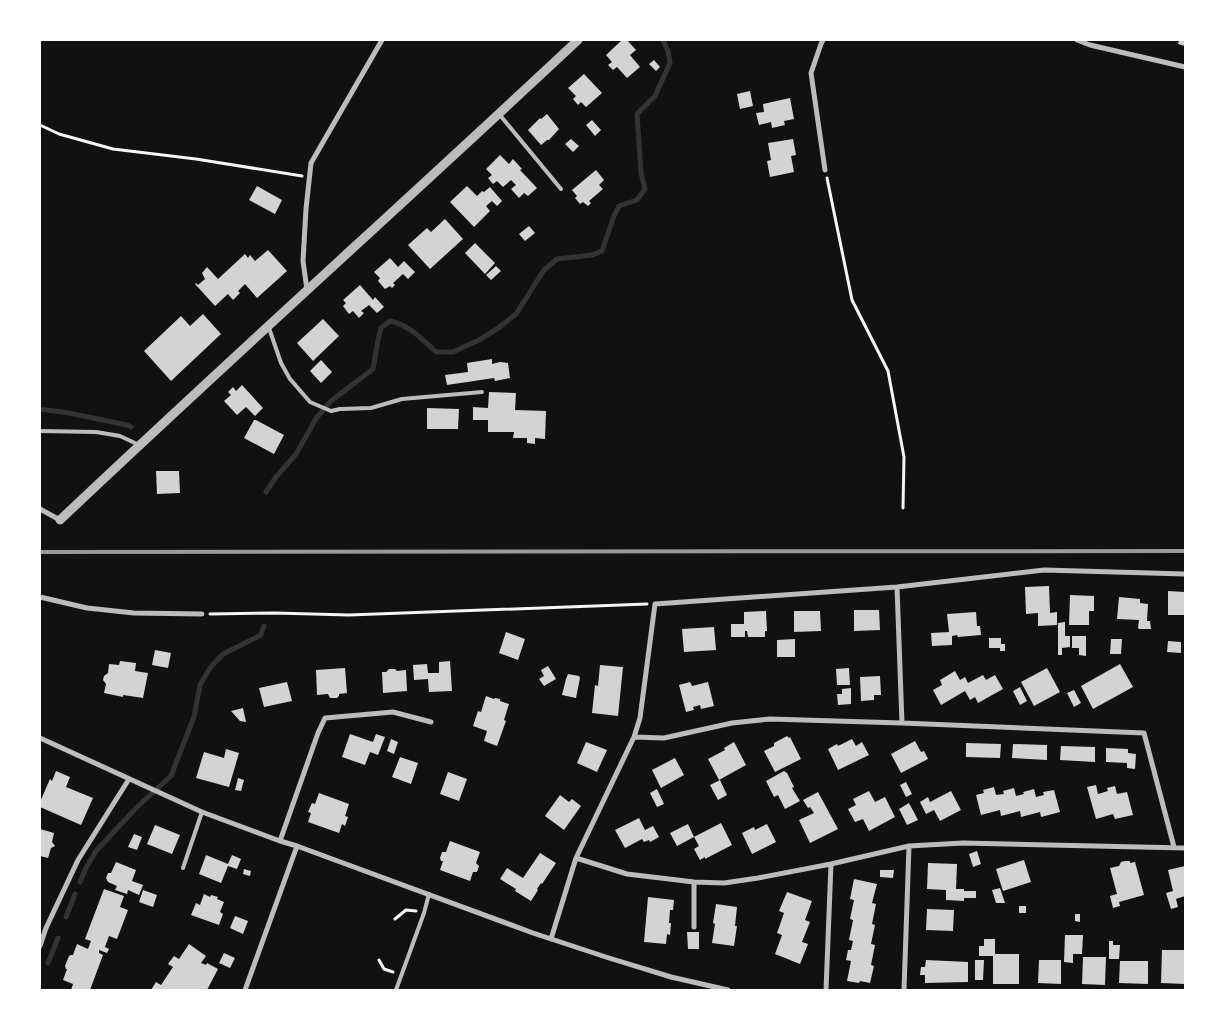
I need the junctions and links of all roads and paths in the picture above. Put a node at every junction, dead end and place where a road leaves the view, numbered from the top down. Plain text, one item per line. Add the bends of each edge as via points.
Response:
1 (382, 40) edge
2 (578, 40) edge
3 (824, 40) edge
4 (1077, 40) edge
5 (1091, 42) edge
6 (1185, 67) edge
7 (499, 114) junction
8 (40, 125) edge
9 (825, 170) joint
10 (310, 177) junction
11 (562, 189) dead end
12 (307, 290) junction
13 (268, 326) junction
14 (482, 392) dead end
15 (40, 431) edge
16 (139, 445) junction
17 (903, 508) dead end
18 (40, 509) edge
19 (60, 520) joint
20 (1185, 574) edge
21 (897, 587) junction
22 (40, 597) edge
23 (655, 604) junction
24 (202, 614) joint
25 (431, 722) dead end
26 (902, 723) junction
27 (634, 737) junction
28 (40, 738) edge
29 (129, 779) junction
30 (202, 812) junction
31 (280, 841) junction
32 (297, 846) junction
33 (909, 846) junction
34 (1174, 847) junction
35 (1185, 848) edge
36 (576, 858) junction
37 (831, 864) junction
38 (183, 868) dead end
39 (694, 882) junction
40 (429, 894) junction
41 (424, 913) junction
42 (395, 918) dead end
43 (694, 927) dead end
44 (551, 939) junction
45 (40, 946) edge
46 (379, 960) dead end
47 (402, 975) junction
48 (245, 990) edge
49 (396, 990) edge
50 (728, 990) edge
51 (826, 990) edge
52 (904, 990) edge

1 - 10 street via 311,163
2 - 7 street
3 - 9 street via 812,73
4 - 5 street
5 - 6 street
7 - 11 lane
7 - 12 street
8 - 10 path via 59,134 113,149
9 - 17 path via 852,300 888,370 904,457
10 - 12 street via 302,261
12 - 13 street
13 - 14 lane via 290,379 310,402 331,411 371,408 402,399
13 - 16 street
15 - 16 lane via 96,432 120,436
16 - 19 street
18 - 19 street
20 - 21 street via 1044,570
21 - 23 street
21 - 26 street
22 - 24 street via 134,614
23 - 24 path via 349,615
23 - 27 street via 640,718
25 - 31 street via 393,712 325,718
26 - 27 street via 770,718 664,738
26 - 34 street via 1144,733
27 - 36 street
28 - 29 street
29 - 30 street
29 - 45 street via 78,860
30 - 31 street
30 - 38 lane
31 - 32 street
32 - 40 street
32 - 48 street
33 - 34 street via 963,843
33 - 37 street
33 - 52 street
34 - 35 street
36 - 39 street via 626,874
36 - 44 street
37 - 39 street via 724,883
37 - 51 street
39 - 43 street
40 - 41 lane
40 - 44 street
41 - 42 path via 406,910
41 - 47 lane
44 - 50 street via 631,966
46 - 47 path via 384,969
47 - 49 lane

